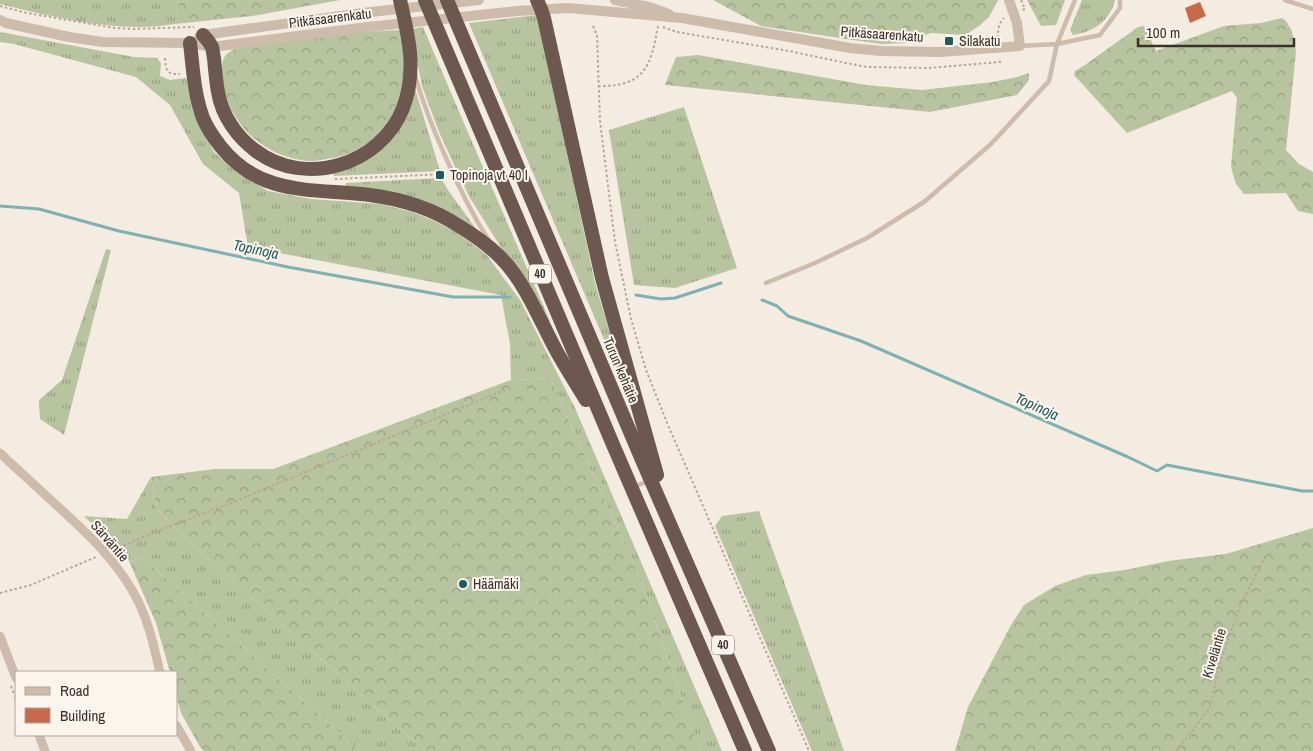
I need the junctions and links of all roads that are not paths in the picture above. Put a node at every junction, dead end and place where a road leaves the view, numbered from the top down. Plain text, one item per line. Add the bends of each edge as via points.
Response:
1 (400, 0) edge
2 (425, 0) edge
3 (447, 0) edge
4 (479, 0) edge
5 (615, 0) edge
6 (1009, 0) edge
7 (1075, 0) edge
8 (1122, 0) edge
9 (1284, 0) edge
10 (539, 5) edge
11 (1313, 9) edge
12 (682, 18) junction
13 (2, 22) edge
14 (201, 31) junction
15 (190, 43) junction
16 (1057, 44) junction
17 (1020, 46) junction
18 (212, 47) junction
19 (412, 62) junction
20 (499, 255) junction
21 (766, 283) dead end
22 (614, 447) junction
23 (0, 453) edge
24 (651, 480) junction
25 (632, 488) junction
26 (672, 528) junction
27 (0, 636) edge
28 (160, 671) edge
29 (15, 675) edge
30 (178, 728) edge
31 (39, 736) edge
32 (45, 751) edge
33 (191, 751) edge
34 (745, 751) edge
35 (769, 751) edge

1 - 19 highway
2 - 22 highway, 40
3 - 24 highway, Turun kehätie / 40
4 - 14 street, Pitkäsaarenkatu
5 - 12 street, Pitkäsaarenkatu
6 - 17 street
7 - 16 lane
8 - 16 lane, Pitkäsaarenkatu via 1120,8 1100,35
9 - 11 lane
10 - 12 street, Pitkäsaarenkatu
10 - 18 street, Pitkäsaarenkatu via 517,11
10 - 26 highway via 609,309
12 - 17 street, Pitkäsaarenkatu via 874,50 940,52
13 - 15 street, Pitkäsaarenkatu via 103,42
14 - 15 street, Pitkäsaarenkatu
14 - 18 highway
15 - 18 street, Pitkäsaarenkatu
15 - 20 highway via 204,120 215,139 236,163 277,186 402,201 458,225
16 - 17 lane, Pitkäsaarenkatu
16 - 21 lane via 1049,81 991,144 924,202 867,238
18 - 19 highway via 220,100 237,133 268,159 310,169 336,167 350,162 363,156 387,134 402,109
19 - 20 lane via 428,114 453,174 473,215
20 - 22 highway via 530,298 557,352
22 - 25 highway, 40
23 - 28 street, Särväntie via 105,553 125,579 151,632
24 - 25 lane
24 - 26 highway, Turun kehätie / 40
25 - 34 highway, 40
26 - 35 highway, Turun kehätie / 40
27 - 29 street
30 - 33 street
31 - 32 street

